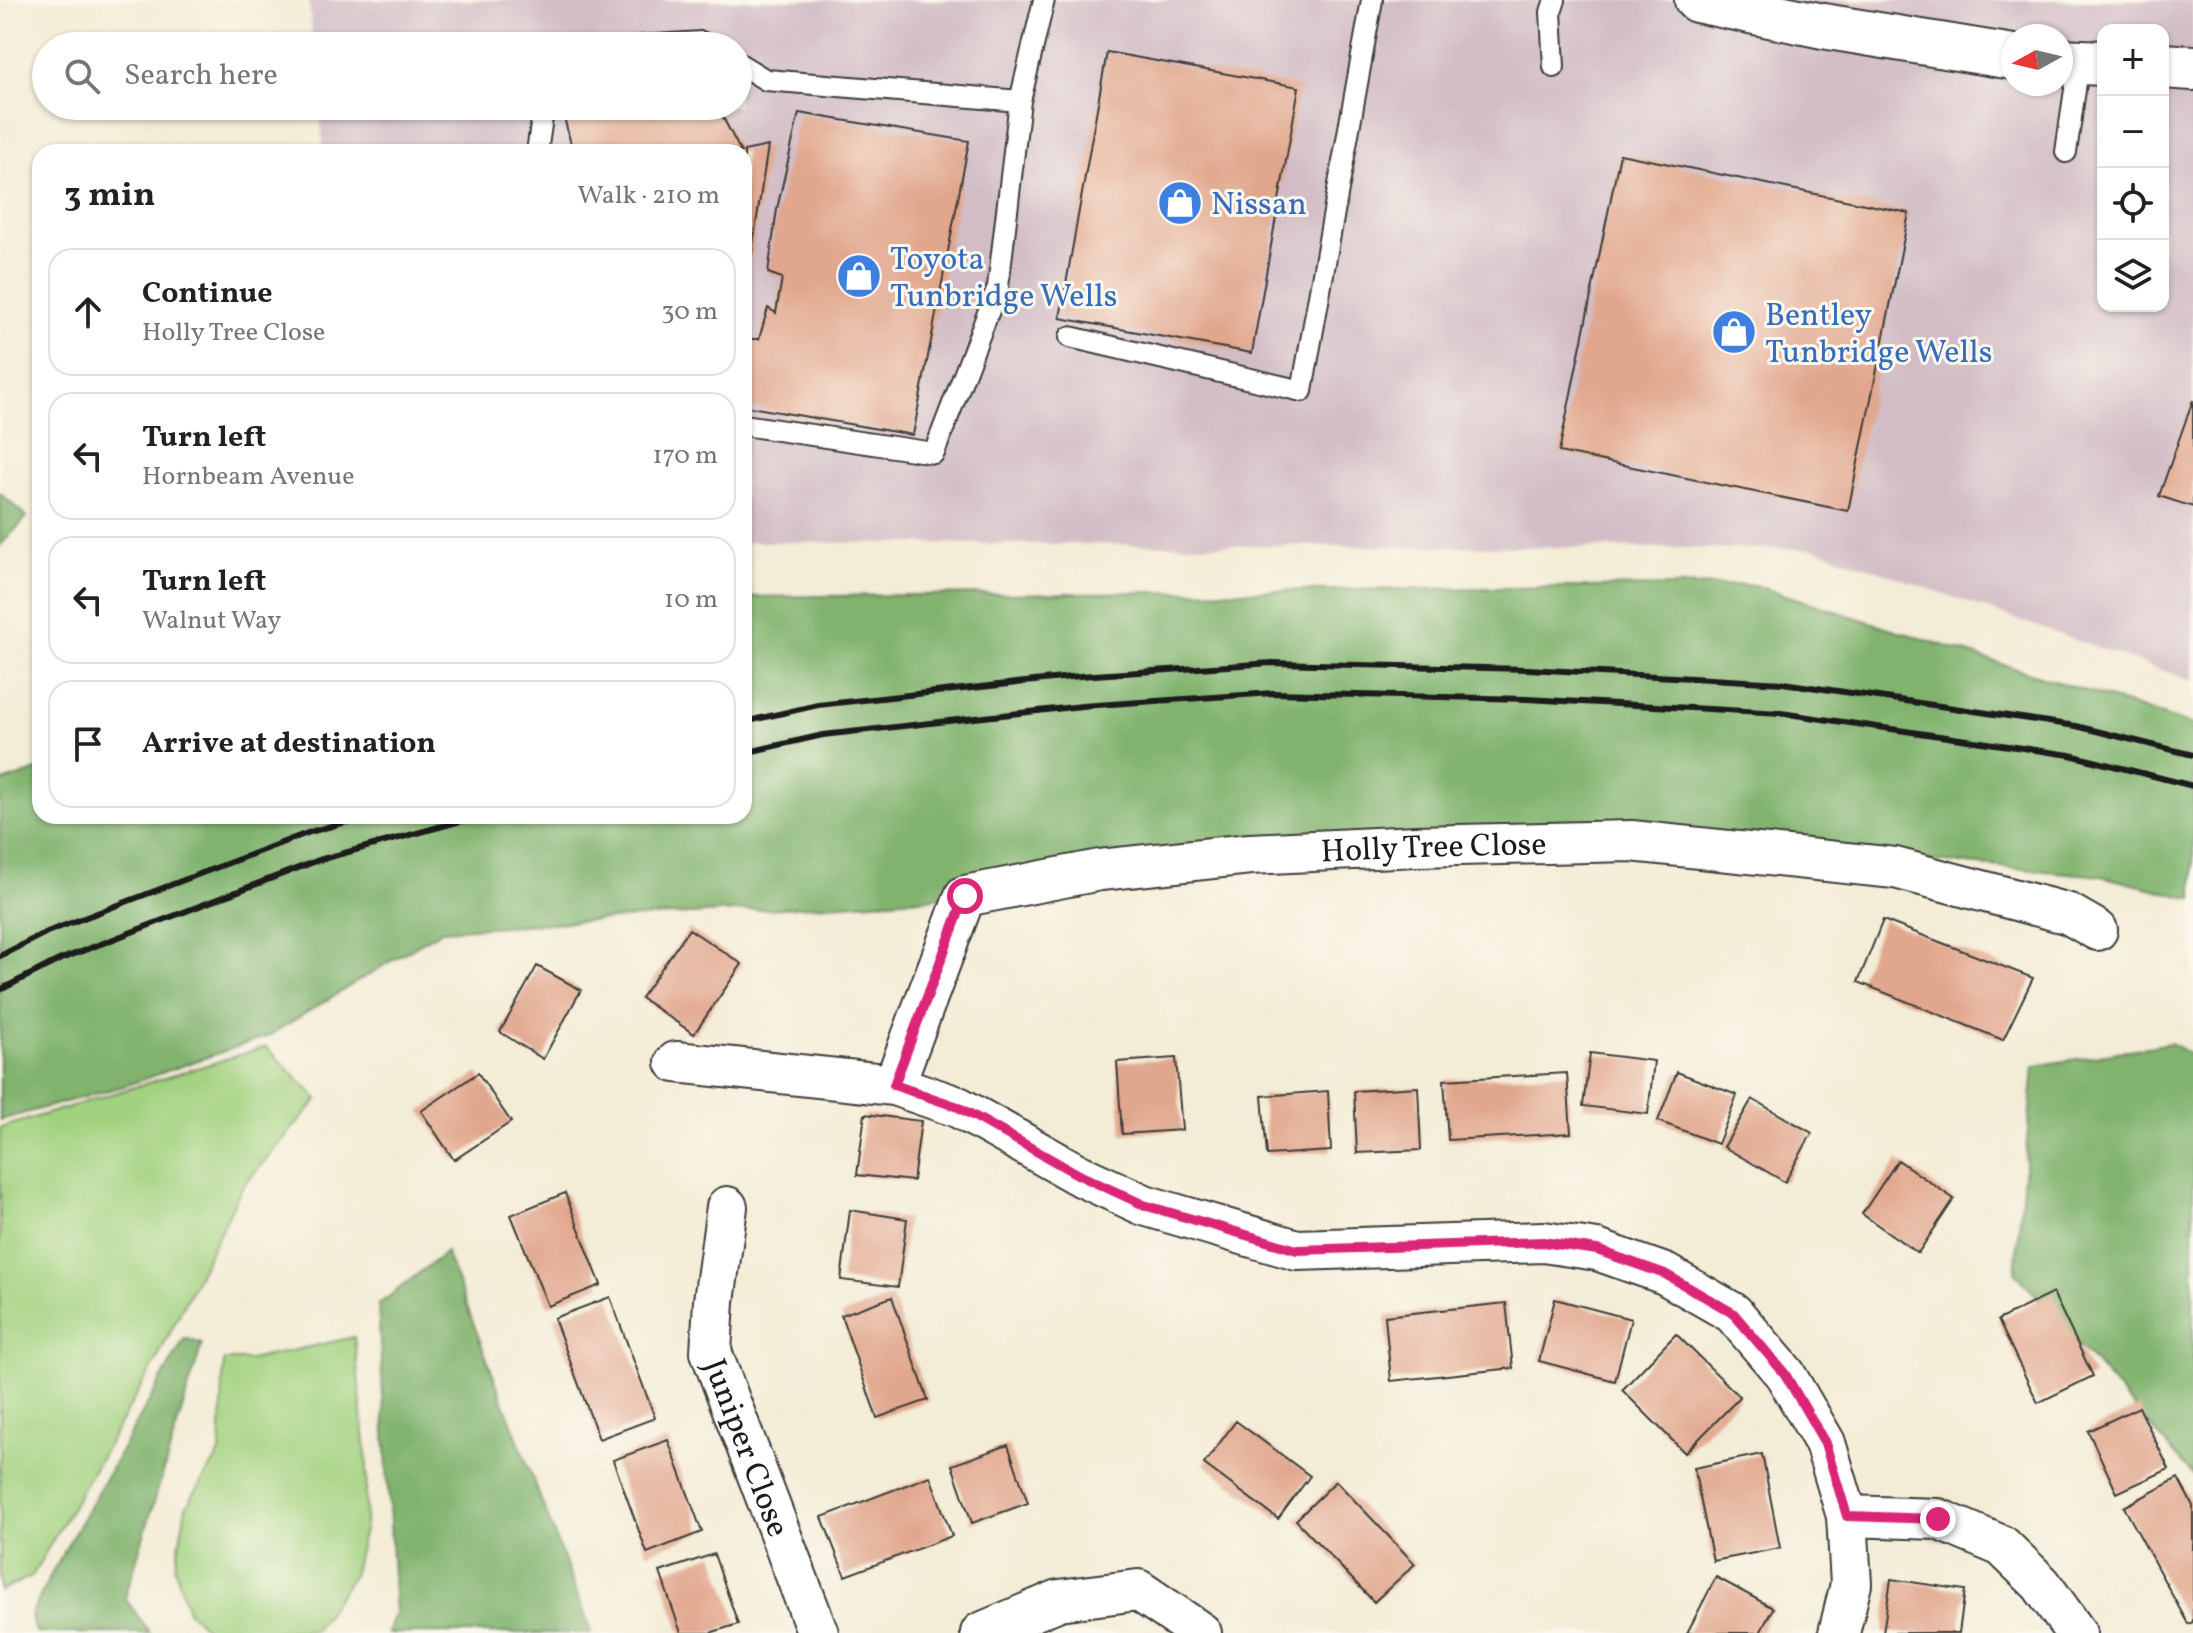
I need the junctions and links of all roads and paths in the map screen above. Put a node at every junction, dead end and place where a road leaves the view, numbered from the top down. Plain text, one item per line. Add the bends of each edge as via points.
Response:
1 (1044, 0) edge
2 (1372, 0) edge
3 (1555, 0) edge
4 (1697, 0) edge
5 (2001, 55) edge
6 (2081, 62) edge
7 (2169, 66) edge
8 (1554, 67) dead end
9 (2193, 68) edge
10 (752, 72) edge
11 (1020, 101) junction
12 (542, 120) edge
13 (538, 144) edge
14 (2066, 152) dead end
15 (1070, 337) dead end
16 (752, 426) edge
17 (2097, 930) dead end
18 (676, 1062) dead end
19 (894, 1085) junction
20 (727, 1207) dead end
21 (1847, 1516) junction
22 (818, 1633) edge
23 (981, 1633) edge
24 (1201, 1633) edge
25 (1839, 1633) edge
26 (2076, 1633) edge

1 - 11 lane
2 - 15 lane via 1302,391
3 - 8 lane
4 - 5 street
6 - 14 lane
7 - 9 street
10 - 11 lane via 766,80
11 - 16 lane via 998,287 934,453
12 - 13 lane
17 - 19 street, Holly Tree Close via 2069,914 1895,868 1631,841 1250,854 1100,870 965,896
18 - 19 street
19 - 21 street via 958,1107 1144,1205 1297,1250 1543,1242 1597,1250 1665,1274 1733,1313 1785,1374 1825,1443
20 - 22 street, Juniper Close via 711,1352
21 - 25 street via 1851,1584
21 - 26 street via 1938,1519 2002,1546 2041,1584
23 - 24 street via 1059,1600 1138,1590

